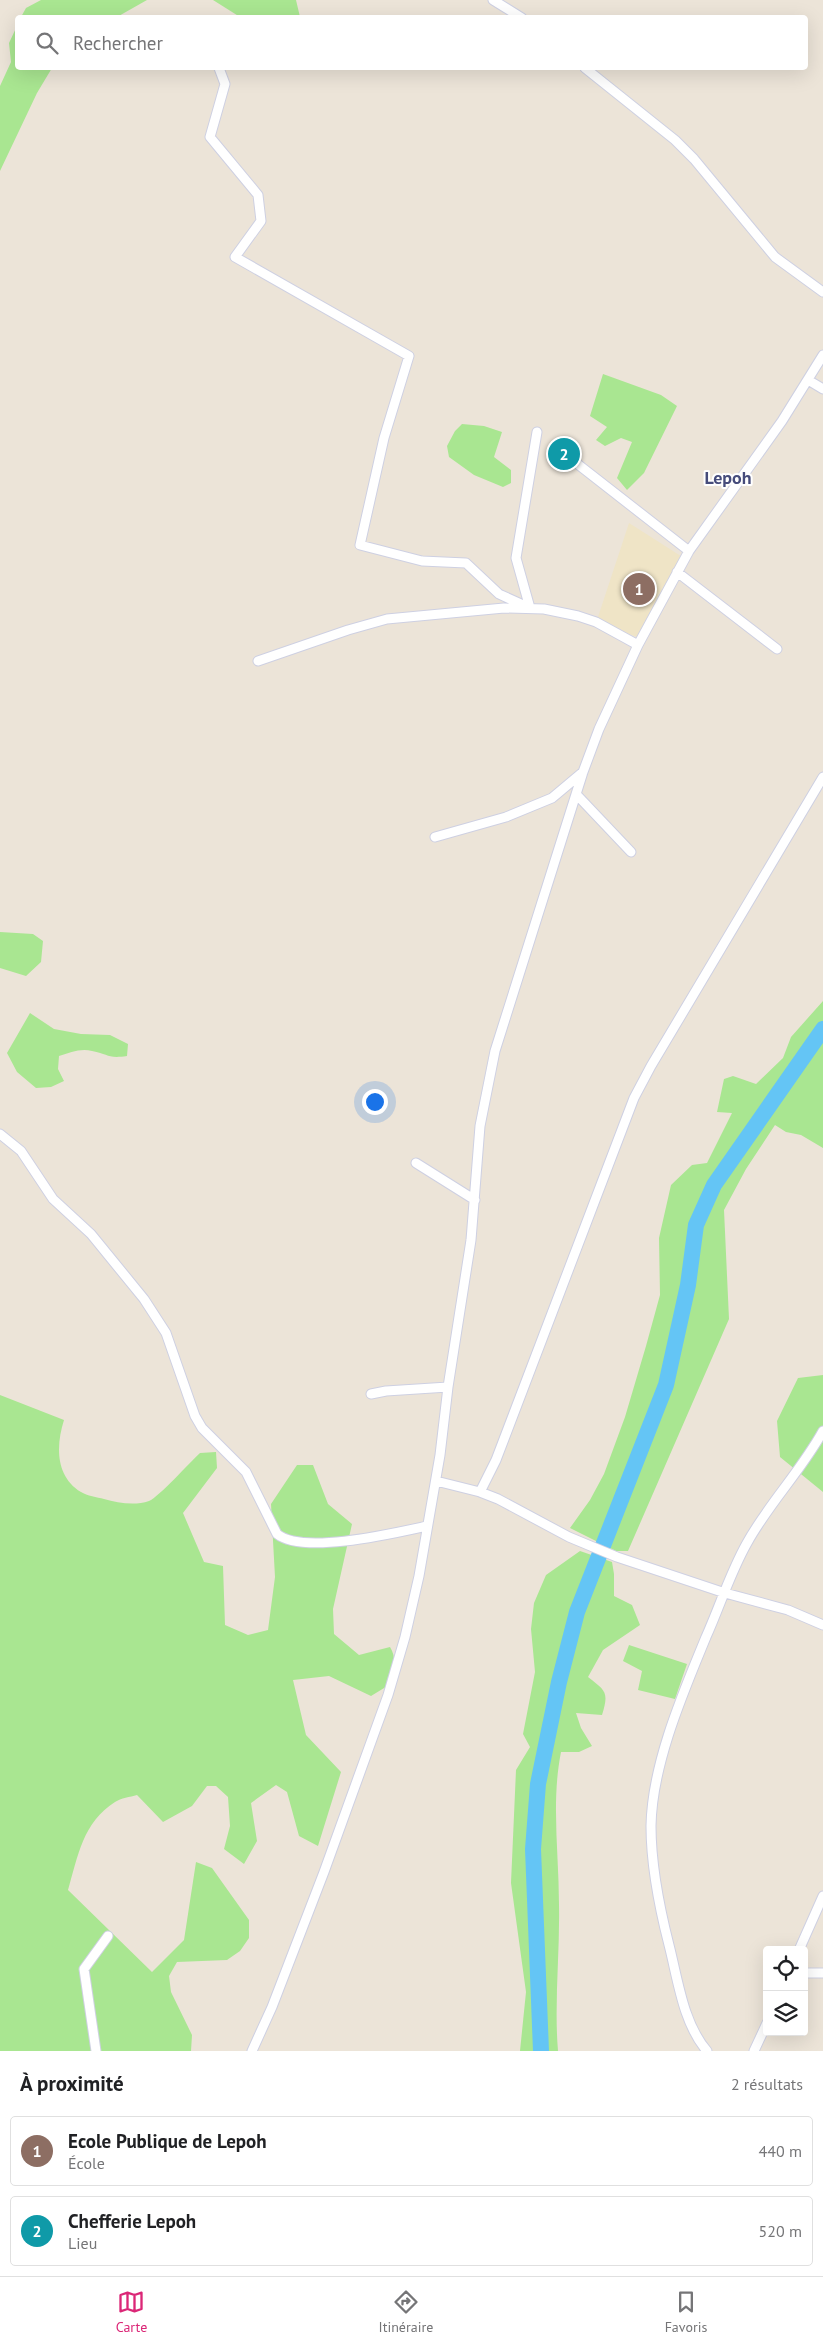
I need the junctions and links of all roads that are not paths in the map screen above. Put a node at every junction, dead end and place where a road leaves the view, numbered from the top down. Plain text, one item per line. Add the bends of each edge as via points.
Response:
1 (493, 0) edge
2 (517, 15) edge
3 (220, 70) edge
4 (588, 70) edge
5 (823, 292) edge
6 (823, 355) edge
7 (808, 380) junction
8 (823, 389) edge
9 (537, 432) dead end
10 (575, 462) dead end
11 (689, 551) junction
12 (677, 572) junction
13 (530, 608) junction
14 (638, 645) junction
15 (777, 649) dead end
16 (258, 661) dead end
17 (583, 772) junction
18 (823, 777) edge
19 (576, 794) junction
20 (435, 837) dead end
21 (631, 852) dead end
22 (0, 1134) edge
23 (416, 1163) dead end
24 (475, 1200) junction
25 (448, 1387) junction
26 (371, 1394) dead end
27 (823, 1431) edge
28 (436, 1481) junction
29 (480, 1492) junction
30 (427, 1526) junction
31 (725, 1594) junction
32 (823, 1625) edge
33 (823, 1896) edge
34 (108, 1936) dead end
35 (801, 1946) edge
36 (808, 1973) edge
37 (823, 1973) edge
38 (763, 2032) edge
39 (96, 2051) edge
40 (252, 2051) edge
41 (707, 2051) edge
42 (754, 2051) edge

1 - 2 street
3 - 13 street via 225,84 210,138 258,195 261,220 235,256 409,356 384,438 360,545 422,560 466,562 499,594
4 - 5 street via 675,140 775,257
6 - 7 street
7 - 8 street
7 - 11 street
9 - 13 street via 516,558
10 - 11 street
11 - 12 street
12 - 14 street
12 - 15 street
13 - 14 street via 596,622
13 - 16 street via 386,619
14 - 17 street
17 - 19 street
17 - 20 street via 552,798 506,817
18 - 29 street via 634,1098 499,1452
19 - 21 street
19 - 24 street via 494,1051 480,1126
22 - 30 street via 21,1151 53,1199 91,1234 144,1299 166,1333 195,1416 202,1428 246,1472 277,1534 291,1541 320,1543
23 - 24 street
24 - 25 street via 472,1240
25 - 26 street
25 - 28 street
27 - 31 street via 809,1456 747,1542
28 - 29 street
28 - 30 street
29 - 31 street via 617,1558
30 - 40 street via 405,1637 388,1695 324,1872
31 - 32 street via 788,1610
31 - 41 street via 668,1737 651,1824 660,1911 686,2012
33 - 35 street
34 - 39 street via 84,1969
36 - 37 street
38 - 42 street

